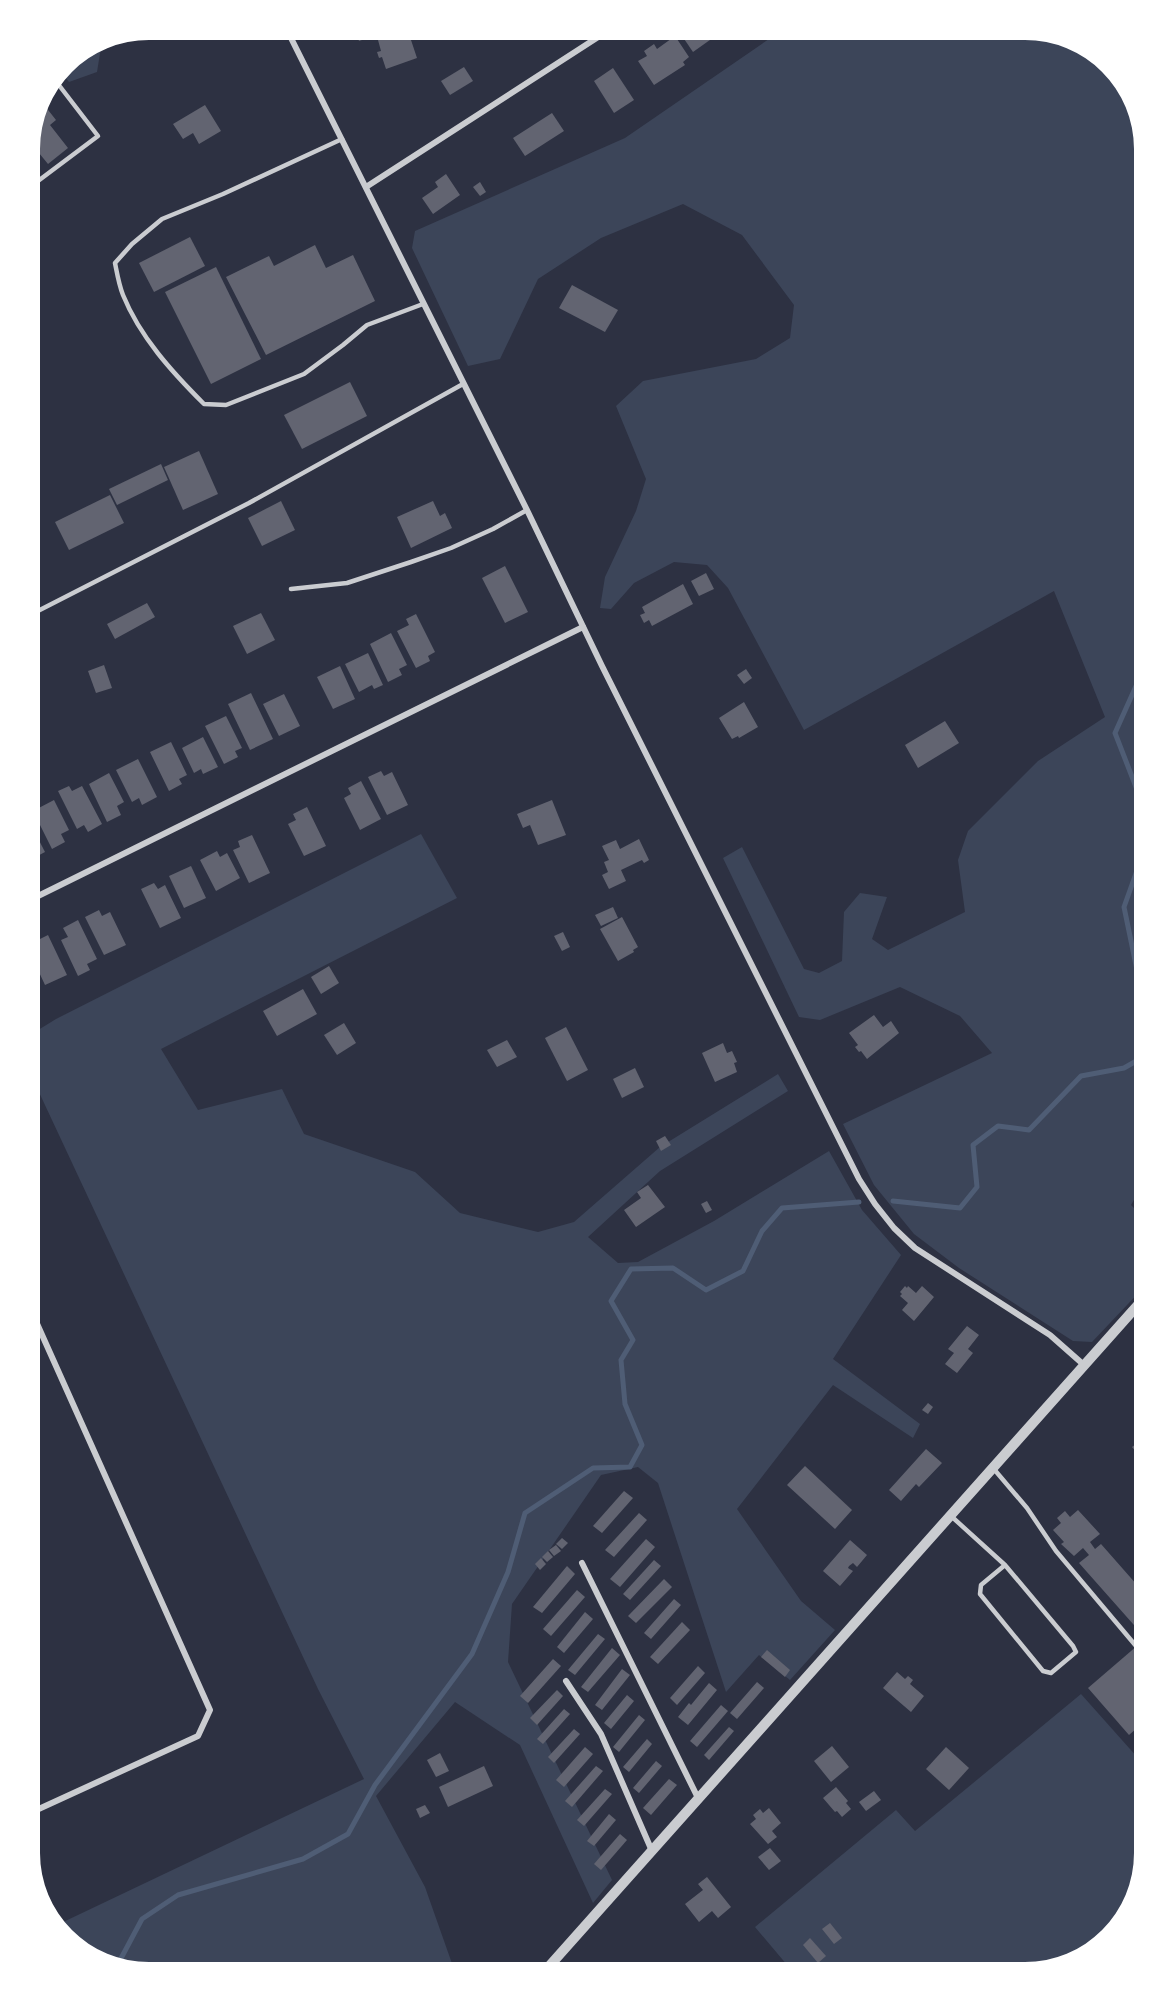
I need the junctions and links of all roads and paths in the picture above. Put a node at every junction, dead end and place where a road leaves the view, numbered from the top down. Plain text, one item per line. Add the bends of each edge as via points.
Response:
1 (292, 40) edge
2 (593, 41) edge
3 (60, 87) edge
4 (342, 139) junction
5 (41, 179) edge
6 (366, 187) junction
7 (423, 304) junction
8 (463, 384) junction
9 (527, 510) junction
10 (291, 589) dead end
11 (41, 610) edge
12 (583, 627) junction
13 (41, 895) edge
14 (1135, 1308) edge
15 (40, 1331) edge
16 (1084, 1365) junction
17 (993, 1468) junction
18 (951, 1516) junction
19 (582, 1563) dead end
20 (1005, 1565) junction
21 (1135, 1645) edge
22 (566, 1681) dead end
23 (698, 1798) junction
24 (40, 1808) edge
25 (652, 1851) junction
26 (553, 1961) edge

1 - 4 street
2 - 6 street
3 - 5 lane via 98,136
4 - 6 street
4 - 7 lane via 162,219 115,263 122,294 144,334 177,377 204,404 226,405 304,374 367,325
6 - 7 street
7 - 8 street
8 - 9 street
8 - 11 lane via 249,503
9 - 10 lane via 450,548 390,569 347,583
9 - 12 street
12 - 13 street
12 - 16 street via 846,1155 876,1204 915,1248 1050,1335
14 - 16 street
15 - 24 street via 210,1710 198,1736
16 - 17 street
17 - 18 street
17 - 21 lane
18 - 20 lane
18 - 23 street
19 - 23 street
20 - 20 lane via 981,1585 980,1594 1043,1671 1051,1673 1076,1653
22 - 25 street via 601,1734
23 - 25 street
25 - 26 street

